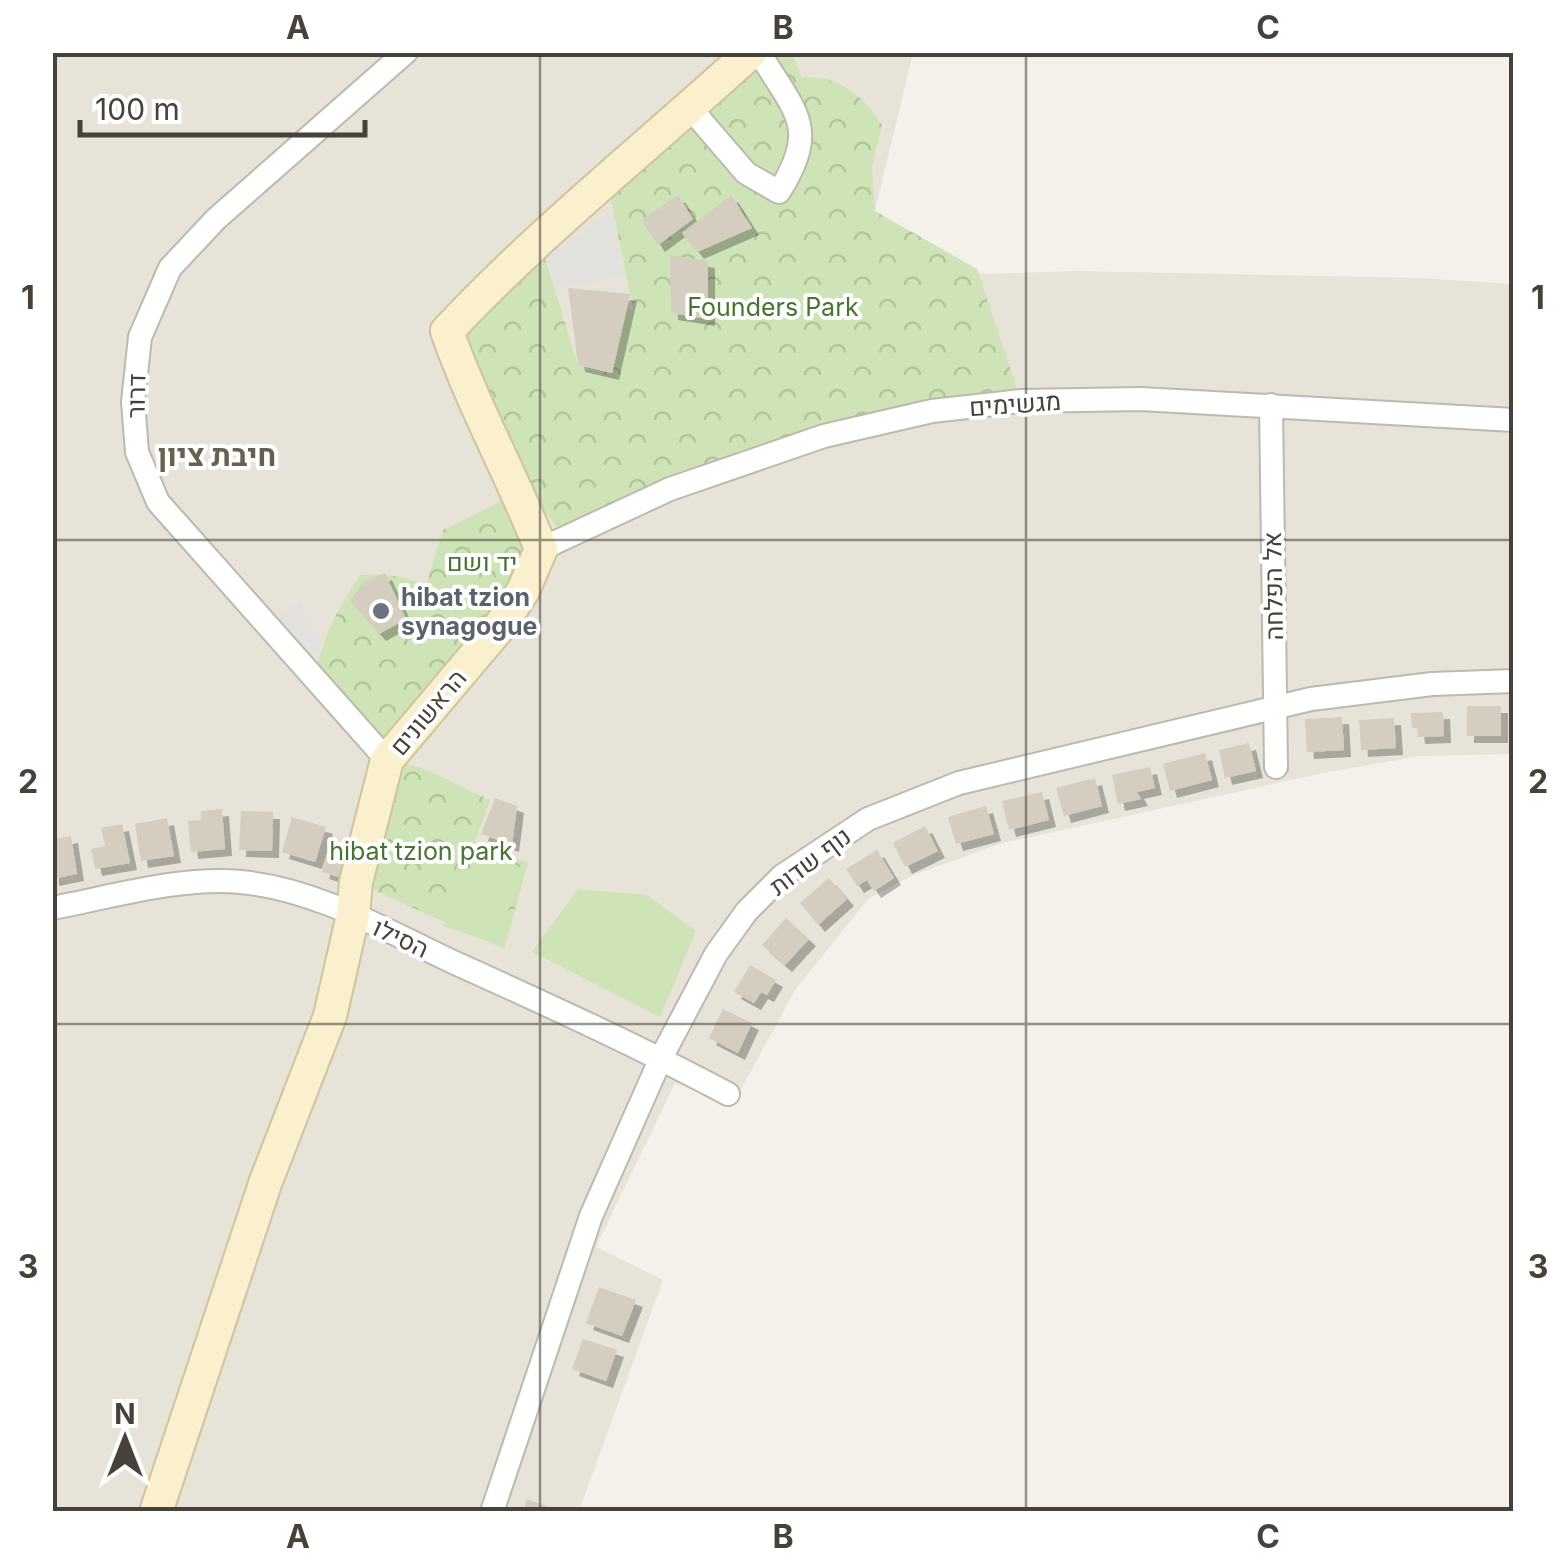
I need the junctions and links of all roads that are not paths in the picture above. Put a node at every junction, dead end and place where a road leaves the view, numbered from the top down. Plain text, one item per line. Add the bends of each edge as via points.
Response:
1 (406, 52) edge
2 (751, 52) edge
3 (759, 52) edge
4 (691, 109) junction
5 (1271, 405) junction
6 (1514, 420) edge
7 (541, 549) junction
8 (1514, 681) edge
9 (1274, 706) junction
10 (387, 760) junction
11 (1276, 768) dead end
12 (52, 908) edge
13 (352, 915) junction
14 (662, 1058) junction
15 (728, 1094) dead end
16 (156, 1512) edge
17 (492, 1512) edge

1 - 10 street, דרור via 216,219 170,268 140,336 133,402 137,452 158,502
2 - 4 street
3 - 4 street via 802,124 798,161 780,192 746,174
4 - 7 street via 447,330 469,394
5 - 6 street, מגשימים
5 - 7 street, מגשימים via 1124,399 932,411 824,436 670,489
5 - 9 street, אל הפלחה
7 - 10 street, הראשונים via 500,626
8 - 9 street, נוף שדות via 1432,684
9 - 11 street, אל הפלחה
9 - 14 street, נוף שדות via 959,783 868,819 782,876 748,911 716,954
10 - 13 street, הראשונים
12 - 13 street, הסילו via 200,881 237,881 277,886
13 - 14 street, הסילו
13 - 16 street, הראשונים via 330,1016 266,1180
14 - 15 street, הסילו
14 - 17 street, נוף שדות via 578,1250

